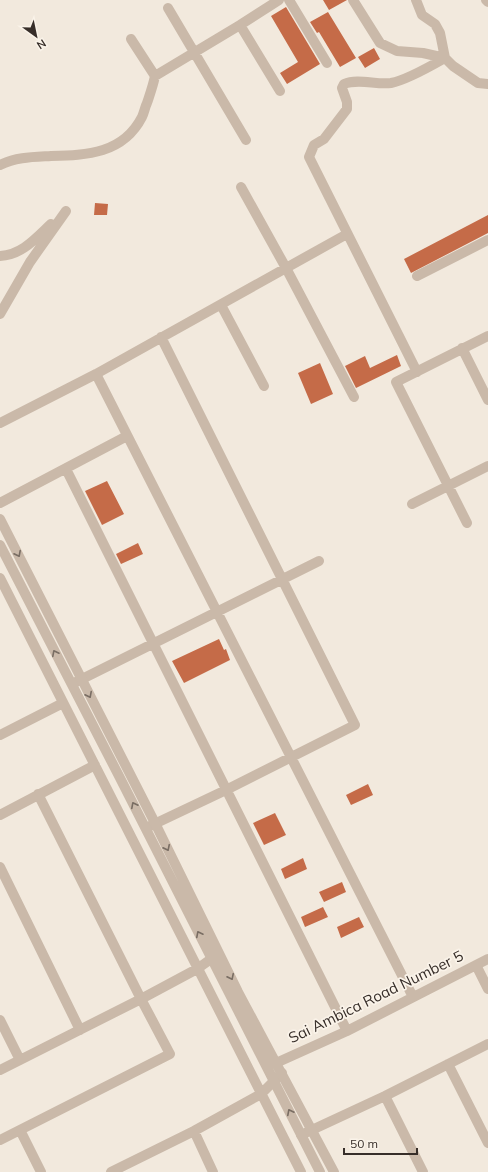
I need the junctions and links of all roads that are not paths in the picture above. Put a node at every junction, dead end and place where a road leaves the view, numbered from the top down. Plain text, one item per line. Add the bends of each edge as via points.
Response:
1 (279, 0) edge
2 (289, 0) edge
3 (353, 0) edge
4 (416, 0) edge
5 (168, 8) dead end
6 (240, 25) junction
7 (131, 39) dead end
8 (195, 52) junction
9 (445, 58) junction
10 (327, 63) dead end
11 (155, 76) junction
12 (488, 84) edge
13 (280, 91) dead end
14 (246, 140) dead end
15 (0, 166) edge
16 (241, 186) dead end
17 (347, 234) junction
18 (488, 240) edge
19 (0, 256) edge
20 (286, 268) junction
21 (417, 276) dead end
22 (221, 305) junction
23 (0, 314) edge
24 (488, 336) edge
25 (161, 338) junction
26 (462, 348) junction
27 (417, 372) junction
28 (96, 374) junction
29 (264, 386) dead end
30 (354, 397) dead end
31 (488, 400) edge
32 (0, 423) edge
33 (127, 436) junction
34 (488, 466) edge
35 (66, 469) junction
36 (449, 486) junction
37 (0, 503) edge
38 (412, 504) dead end
39 (0, 519) edge
40 (468, 523) dead end
41 (0, 545) edge
42 (319, 561) dead end
43 (0, 578) edge
44 (282, 579) junction
45 (217, 612) junction
46 (153, 643) junction
47 (77, 682) junction
48 (63, 703) junction
49 (0, 734) edge
50 (291, 757) junction
51 (95, 765) junction
52 (226, 790) junction
53 (38, 794) junction
54 (0, 815) edge
55 (150, 826) junction
56 (0, 867) edge
57 (215, 956) junction
58 (488, 959) edge
59 (476, 965) junction
60 (197, 969) junction
61 (488, 989) edge
62 (413, 997) junction
63 (141, 999) junction
64 (0, 1020) edge
65 (80, 1030) junction
66 (347, 1031) junction
67 (488, 1044) edge
68 (20, 1060) junction
69 (276, 1063) junction
70 (448, 1064) junction
71 (0, 1070) edge
72 (282, 1073) junction
73 (274, 1081) junction
74 (261, 1094) junction
75 (385, 1096) junction
76 (20, 1130) junction
77 (312, 1130) junction
78 (194, 1131) junction
79 (301, 1135) junction
80 (0, 1140) edge
81 (488, 1143) edge
82 (124, 1169) edge
83 (41, 1172) edge
84 (111, 1172) edge
85 (213, 1172) edge
86 (301, 1172) edge
87 (320, 1172) edge
88 (334, 1172) edge
89 (423, 1172) edge

1 - 6 street
2 - 10 street
3 - 9 street via 380,43 397,51
4 - 9 street via 422,15 440,32
5 - 8 street
6 - 8 street
6 - 13 street
7 - 11 street
8 - 11 street
8 - 14 street
9 - 12 street via 478,83
9 - 17 street via 423,71 392,83 357,82 343,86 347,109 324,139 314,145 309,157
11 - 15 street via 142,116 124,140 102,150 82,155 17,159
16 - 20 street
17 - 20 street
17 - 27 street
18 - 21 street
19 - 23 street via 8,256 25,248 66,211 30,262
20 - 22 street
20 - 30 street
22 - 25 street
22 - 29 street
24 - 26 street
25 - 28 street
25 - 44 street
26 - 27 street
26 - 31 street
27 - 36 street via 396,382
28 - 32 street
28 - 33 street
33 - 35 street
33 - 45 street
34 - 36 street
35 - 37 street
35 - 46 street
36 - 38 street
36 - 40 street
39 -> 47 street
47 -> 41 street
42 - 44 street
43 - 48 street
44 - 45 street
44 - 50 street via 355,725
45 - 46 street
45 - 50 street
46 - 47 street
46 - 52 street
47 - 55 street
48 - 49 street
48 - 51 street
50 - 52 street
50 - 62 street
51 - 53 street
51 - 60 street
52 - 55 street
52 - 66 street
53 - 54 street
53 - 63 street
55 - 57 street
56 - 65 street
57 - 60 street
57 -> 69 street
57 - 73 street
58 - 59 street, Sai Ambica Road Number 5
59 - 61 street
59 - 62 street, Sai Ambica Road Number 5
60 - 63 street
60 - 74 street
62 - 66 street, Sai Ambica Road Number 5
63 - 65 street
63 - 76 street via 170,1054
64 - 68 street
65 - 68 street
66 - 69 street, Sai Ambica Road Number 5
67 - 70 street
68 - 71 street
69 - 72 street
70 - 75 street
70 - 81 street
72 - 73 street
72 - 77 street
73 - 74 street
79 -> 73 street
74 - 78 street
74 - 86 street
75 - 77 street
75 - 89 street
76 - 80 street
76 - 83 street
77 - 79 street
77 - 88 street
78 - 82 street
78 - 85 street
79 - 87 street
82 - 84 street

